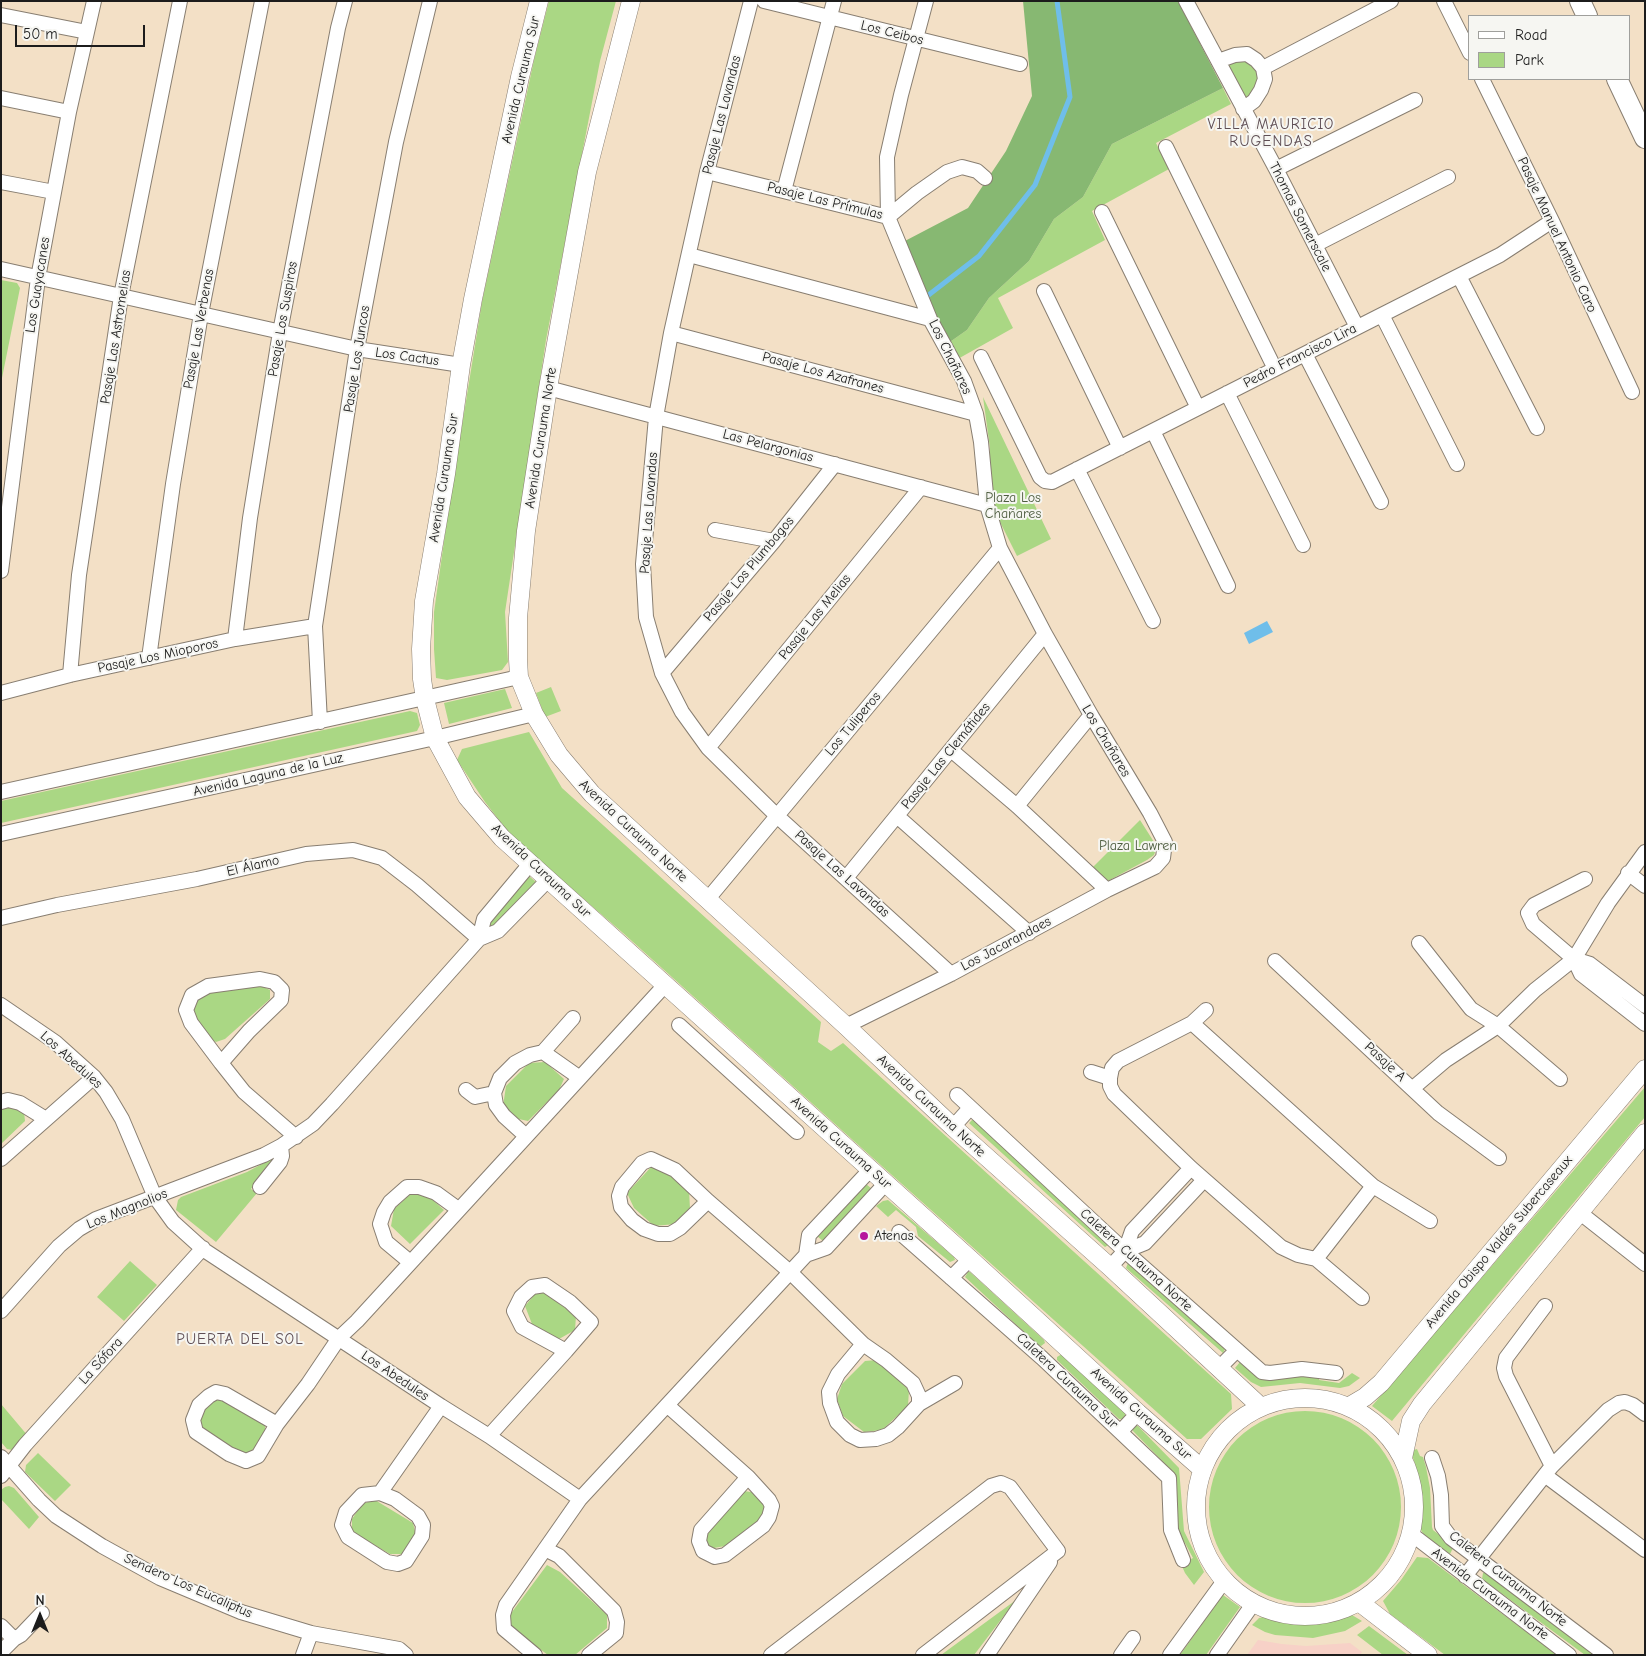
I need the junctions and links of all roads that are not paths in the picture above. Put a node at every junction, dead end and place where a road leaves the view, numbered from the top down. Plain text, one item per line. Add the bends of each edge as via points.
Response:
1 (94, 1) edge
2 (180, 1) edge
3 (262, 1) edge
4 (345, 1) edge
5 (430, 1) edge
6 (539, 1) edge
7 (631, 1) edge
8 (751, 1) edge
9 (764, 1) edge
10 (834, 1) edge
11 (926, 1) edge
12 (1186, 1) edge
13 (1391, 1) edge
14 (1444, 1) edge
15 (1580, 1) edge
16 (1, 15) edge
17 (1587, 15) edge
18 (830, 17) junction
19 (87, 32) junction
20 (916, 38) junction
21 (1468, 49) edge
22 (1218, 61) junction
23 (1020, 64) dead end
24 (1263, 68) junction
25 (1482, 80) edge
26 (1617, 80) edge
27 (1, 98) edge
28 (1415, 100) dead end
29 (1243, 109) junction
30 (69, 112) junction
31 (1645, 138) edge
32 (1166, 147) dead end
33 (1276, 169) junction
34 (707, 172) junction
35 (1448, 177) dead end
36 (985, 178) dead end
37 (1, 182) edge
38 (784, 191) junction
39 (54, 192) junction
40 (1102, 212) dead end
41 (888, 217) junction
42 (1552, 222) junction
43 (1315, 245) junction
44 (689, 255) junction
45 (1, 269) edge
46 (1459, 276) junction
47 (38, 278) junction
48 (1044, 291) dead end
49 (121, 296) junction
50 (201, 314) junction
51 (1382, 315) junction
52 (930, 319) junction
53 (1357, 327) junction
54 (280, 332) junction
55 (671, 332) junction
56 (357, 349) junction
57 (1305, 354) junction
58 (981, 356) dead end
59 (461, 365) junction
60 (1275, 369) junction
61 (548, 388) junction
62 (1632, 392) dead end
63 (1227, 393) junction
64 (1198, 408) junction
65 (976, 414) junction
66 (656, 417) junction
67 (1537, 428) dead end
68 (1153, 431) junction
69 (1120, 448) junction
70 (835, 464) junction
71 (1457, 464) dead end
72 (1077, 469) junction
73 (921, 487) junction
74 (1381, 502) dead end
75 (987, 505) junction
76 (715, 530) dead end
77 (774, 541) junction
78 (1302, 545) dead end
79 (1000, 548) junction
80 (1, 571) edge
81 (1228, 586) dead end
82 (1153, 621) dead end
83 (316, 626) junction
84 (1045, 634) junction
85 (235, 639) junction
86 (149, 658) junction
87 (662, 673) junction
88 (70, 675) junction
89 (519, 677) junction
90 (1, 693) edge
91 (425, 699) junction
92 (534, 714) junction
93 (1091, 715) junction
94 (320, 722) junction
95 (435, 738) junction
96 (708, 748) junction
97 (951, 750) junction
98 (1, 792) edge
99 (1017, 806) junction
100 (777, 816) junction
101 (897, 816) junction
102 (1, 834) edge
103 (1645, 852) edge
104 (1163, 858) joint
105 (530, 864) junction
106 (1628, 873) junction
107 (846, 878) junction
108 (1585, 879) dead end
109 (548, 880) junction
110 (1645, 886) edge
111 (1107, 890) junction
112 (707, 900) junction
113 (1, 918) edge
114 (1029, 933) junction
115 (479, 939) junction
116 (1419, 943) dead end
117 (1574, 959) junction
118 (1275, 961) dead end
119 (951, 974) junction
120 (666, 984) junction
121 (1, 1005) edge
122 (1645, 1006) edge
123 (1206, 1010) dead end
124 (573, 1018) dead end
125 (1192, 1023) junction
126 (1645, 1024) edge
127 (679, 1025) dead end
128 (846, 1026) junction
129 (1498, 1026) junction
130 (542, 1052) junction
131 (221, 1063) junction
132 (759, 1069) junction
133 (1645, 1069) edge
134 (1091, 1072) dead end
135 (94, 1077) junction
136 (580, 1078) junction
137 (1110, 1078) junction
138 (1560, 1079) dead end
139 (745, 1085) junction
140 (1412, 1088) junction
141 (466, 1090) dead end
142 (494, 1093) junction
143 (957, 1096) dead end
144 (1, 1102) edge
145 (970, 1108) junction
146 (46, 1119) junction
147 (953, 1127) junction
148 (797, 1132) dead end
149 (1645, 1133) edge
150 (296, 1136) junction
151 (526, 1136) junction
152 (281, 1146) junction
153 (1499, 1158) dead end
154 (1, 1159) edge
155 (1191, 1168) junction
156 (870, 1170) junction
157 (1204, 1180) junction
158 (886, 1183) junction
159 (1373, 1186) junction
160 (260, 1187) dead end
161 (155, 1197) junction
162 (708, 1201) junction
163 (458, 1209) junction
164 (1579, 1212) junction
165 (1430, 1221) dead end
166 (899, 1232) dead end
167 (1132, 1245) junction
168 (202, 1248) junction
169 (806, 1254) junction
170 (970, 1259) junction
171 (1316, 1260) junction
172 (410, 1262) junction
173 (1645, 1264) edge
174 (1110, 1267) junction
175 (790, 1272) junction
176 (951, 1278) junction
177 (1362, 1298) dead end
178 (1545, 1306) dead end
179 (1, 1311) edge
180 (339, 1338) junction
181 (1060, 1341) junction
182 (863, 1344) junction
183 (1237, 1350) junction
184 (566, 1351) junction
185 (1042, 1358) junction
186 (1218, 1369) junction
187 (1336, 1373) dead end
188 (955, 1383) dead end
189 (919, 1404) junction
190 (440, 1406) junction
191 (668, 1406) junction
192 (1261, 1407) junction
193 (1348, 1407) junction
194 (1138, 1413) junction
195 (1645, 1414) edge
196 (278, 1424) junction
197 (1121, 1431) junction
198 (489, 1436) junction
199 (1403, 1458) junction
200 (1432, 1458) dead end
201 (4, 1466) edge
202 (1202, 1468) junction
203 (1549, 1471) junction
204 (748, 1477) junction
205 (380, 1493) junction
206 (580, 1499) junction
207 (1410, 1533) junction
208 (545, 1549) junction
209 (1645, 1550) edge
210 (1058, 1551) junction
211 (1478, 1559) junction
212 (1183, 1560) dead end
213 (1465, 1576) junction
214 (1224, 1581) junction
215 (1358, 1602) junction
216 (1253, 1604) junction
217 (42, 1614) dead end
218 (1, 1626) edge
219 (311, 1632) junction
220 (1133, 1638) dead end
221 (14, 1639) junction
222 (1, 1652) edge
223 (303, 1655) edge
224 (406, 1655) edge
225 (535, 1655) edge
226 (589, 1655) edge
227 (771, 1655) edge
228 (923, 1655) edge
229 (986, 1655) edge
230 (1121, 1655) edge
231 (1170, 1655) edge
232 (1217, 1655) edge
233 (1428, 1655) edge
234 (1569, 1655) edge
235 (1606, 1655) edge

1 - 19 street, Los Guayacanes
2 - 49 street, Pasaje Las Astromelias
3 - 50 street, Pasaje Las Verbenas
4 - 54 street, Pasaje Los Suspiros
5 - 56 street, Pasaje Los Juncos via 396,142
6 - 59 street, Avenida Curauma Sur via 505,144
7 - 61 street, Avenida Curauma Norte via 586,172
8 - 34 street, Pasaje Las Lavandas
9 - 18 street, Los Ceibos
10 - 18 street
11 - 20 street, Los Chañares
12 - 22 street, Thomas Somerscale
13 - 24 street
14 - 21 street
15 - 17 main road
16 - 19 street
18 - 20 street, Los Ceibos
18 - 38 street
19 - 30 street, Los Guayacanes
20 - 23 street, Los Ceibos
20 - 41 street, Los Chañares via 887,157
22 - 24 street via 1247,54
22 - 29 street, Thomas Somerscale
24 - 29 street via 1265,79 1261,90 1254,102
25 - 42 street, Pasaje Manuel Antonio Caro
26 - 31 main road
27 - 30 street
28 - 33 street
29 - 33 street, Thomas Somerscale
30 - 39 street, Los Guayacanes
32 - 60 street
33 - 43 street, Thomas Somerscale
34 - 38 street, Pasaje Las Prímulas
34 - 44 street, Pasaje Las Lavandas
35 - 43 street
36 - 41 street, Pasaje Las Prímulas via 977,171 962,166 947,172
37 - 39 street
38 - 41 street, Pasaje Las Prímulas
39 - 47 street, Los Guayacanes
40 - 64 street
41 - 52 street, Los Chañares
42 - 46 street, Pedro Francisco Lira
42 - 62 street, Pasaje Manuel Antonio Caro
43 - 53 street, Thomas Somerscale
44 - 52 street
44 - 55 street, Pasaje Las Lavandas
45 - 47 street, Los Cactus
46 - 51 street, Pedro Francisco Lira
46 - 67 street
47 - 49 street, Los Cactus
47 - 80 street, Los Guayacanes
48 - 69 street
49 - 50 street, Los Cactus
49 - 88 street, Pasaje Las Astromelias via 79,575
50 - 54 street, Los Cactus
50 - 86 street, Pasaje Las Verbenas
51 - 53 street, Pedro Francisco Lira
51 - 71 street
52 - 65 street, Los Chañares via 964,381
53 - 57 street, Pedro Francisco Lira
54 - 56 street, Los Cactus
54 - 85 street, Pasaje Los Suspiros via 250,518
55 - 65 street, Pasaje Los Azafranes
55 - 66 street, Pasaje Las Lavandas
56 - 59 street, Los Cactus
56 - 83 street, Pasaje Los Juncos
57 - 60 street, Pedro Francisco Lira
57 - 74 street
58 - 72 street, Pedro Francisco Lira via 1045,482 1052,482
59 - 91 street, Avenida Curauma Sur via 424,602 421,649
60 - 63 street, Pedro Francisco Lira
61 - 66 street, Las Pelargonias
61 - 89 street, Avenida Curauma Norte via 526,531 518,618
63 - 64 street, Pedro Francisco Lira
63 - 78 street
64 - 68 street, Pedro Francisco Lira
65 - 75 street, Los Chañares
66 - 70 street, Las Pelargonias
66 - 87 street, Pasaje Las Lavandas via 643,564 646,617
68 - 69 street, Pedro Francisco Lira
68 - 81 street
69 - 72 street, Pedro Francisco Lira
70 - 73 street, Las Pelargonias
70 - 77 street, Pasaje Los Plumbagos
72 - 82 street
73 - 75 street, Las Pelargonias
73 - 96 street, Pasaje Las Melias
75 - 79 street, Los Chañares
76 - 77 street
77 - 87 street, Pasaje Los Plumbagos
79 - 84 street, Los Chañares
79 - 100 street, Los Tuliperos
83 - 85 street, Pasaje Los Mioporos
83 - 94 street, Pasaje Los Juncos
84 - 93 street, Los Chañares
84 - 97 street, Pasaje Las Clemátides
85 - 86 street, Pasaje Los Mioporos
86 - 88 street, Pasaje Los Mioporos
87 - 96 street, Pasaje Las Lavandas via 682,712
88 - 90 street, Pasaje Los Mioporos
89 - 91 street
89 - 92 street, Avenida Curauma Norte
91 - 94 street
91 - 95 street, Avenida Curauma Sur
92 - 95 street, Avenida Laguna de la Luz
92 - 112 street, Avenida Curauma Norte via 559,755 592,794
93 - 99 street
93 - 104 street, Los Chañares via 1161,835
94 - 98 street
95 - 102 street, Avenida Laguna de la Luz
95 - 105 street, Avenida Curauma Sur via 467,797 502,838
96 - 100 street, Pasaje Las Lavandas
97 - 99 street
97 - 101 street, Pasaje Las Clemátides
99 - 111 street
100 - 107 street, Pasaje Las Lavandas
100 - 112 street, Los Tuliperos
101 - 107 street, Pasaje Las Clemátides
101 - 114 street
103 - 106 street
104 - 111 street, Los Jacarandaes via 1155,867
105 - 109 street, Avenida Curauma Sur
105 - 115 street, Los Magnolios via 484,919
106 - 110 street
106 - 117 street
107 - 119 street, Pasaje Las Lavandas
108 - 117 street via 1534,906 1528,913 1533,924
109 - 115 street, Los Magnolios via 498,931
109 - 120 street, Avenida Curauma Sur
111 - 114 street, Los Jacarandaes
112 - 128 street, Avenida Curauma Norte
113 - 115 street, El Álamo via 306,854 353,850 382,858
114 - 119 street, Los Jacarandaes
115 - 150 street, Los Magnolios via 328,1109
116 - 129 street via 1471,1009
117 - 122 street via 1590,964
117 - 126 street via 1581,974
117 - 129 street via 1535,990
118 - 140 street, Pasaje A
119 - 128 street, Los Jacarandaes
120 - 132 street, Avenida Curauma Sur
120 - 136 street
121 - 135 street, Los Abedules via 55,1042
123 - 125 street
124 - 130 street
125 - 137 street via 1118,1061
125 - 159 street
127 - 139 street
128 - 147 street, Avenida Curauma Norte
129 - 138 street
129 - 140 street via 1446,1060
130 - 136 street
130 - 142 street via 515,1063 500,1078
131 - 131 street via 281,1000 282,990 274,982 260,979 208,986 192,994 186,1010 191,1024
131 - 150 street via 244,1092
132 - 139 street
132 - 156 street, Avenida Curauma Sur
133 - 193 street, Avenida Obispo Valdés Subercaseaux via 1381,1383
134 - 137 street
135 - 146 street
135 - 161 street, Los Abedules via 122,1120
136 - 151 street
137 - 155 street via 1114,1094
139 - 148 street
140 - 153 street, Pasaje A via 1438,1113
141 - 142 street via 475,1097
142 - 151 street via 496,1105 504,1116
143 - 145 street, Caletera Curauma Norte
144 - 146 street via 20,1103
145 - 147 street
145 - 167 street, Caletera Curauma Norte
146 - 154 street
147 - 174 street, Avenida Curauma Norte
149 - 164 street
150 - 152 street, Los Magnolios
151 - 163 street
152 - 160 street via 280,1162
152 - 161 street, Los Magnolios
155 - 157 street
155 - 167 street via 1132,1231
156 - 158 street, Avenida Curauma Sur
156 - 169 street via 810,1235
157 - 167 street via 1145,1243
157 - 171 street via 1281,1247
158 - 169 street via 826,1248
158 - 170 street, Avenida Curauma Sur
159 - 165 street
159 - 171 street
161 - 168 street, Los Abedules via 173,1222
161 - 179 street, Los Magnolios via 96,1219 79,1229 59,1246
162 - 162 street via 680,1228 670,1234 658,1234 632,1220 621,1207 619,1196 642,1163 651,1159 675,1170
162 - 175 street
163 - 172 street
163 - 172 street via 436,1193 419,1187 407,1187 390,1202 380,1224 386,1242
164 - 173 street
164 - 199 street via 1422,1404 1411,1421
166 - 176 street, Caletera Curauma Sur
167 - 174 street
167 - 183 street, Caletera Curauma Norte
168 - 180 street, Los Abedules
168 - 201 street, La Sófora
169 - 175 street
170 - 176 street
170 - 181 street, Avenida Curauma Sur
171 - 177 street
172 - 180 street
174 - 186 street, Avenida Curauma Norte
175 - 182 street
175 - 191 street
176 - 185 street, Caletera Curauma Sur
178 - 203 street via 1506,1358 1504,1368
180 - 190 street, Los Abedules
180 - 196 street
181 - 185 street
181 - 194 street, Avenida Curauma Sur
182 - 189 street via 913,1383
182 - 189 street via 838,1374 829,1392 837,1422 860,1440 876,1439 898,1427
183 - 186 street
183 - 187 street, Caletera Curauma Norte via 1265,1373 1302,1369
184 - 184 street via 591,1322 545,1285 532,1287 521,1297 514,1311 522,1327
184 - 198 street
185 - 197 street, Caletera Curauma Sur
186 - 192 street, Avenida Curauma Norte
188 - 189 street
190 - 198 street, Los Abedules
190 - 205 street
191 - 204 street
191 - 206 street
192 - 193 street via 1282,1400 1304,1398
192 - 202 street via 1227,1430
193 - 199 street via 1374,1423
194 - 197 street
194 - 202 street, Avenida Curauma Sur
195 - 203 street via 1626,1402 1613,1405
196 - 196 street via 216,1392 199,1405 192,1420 196,1432 228,1454 246,1461 258,1456
197 - 212 street, Caletera Curauma Sur via 1169,1478 1171,1530
198 - 206 street, Los Abedules
199 - 207 street via 1414,1497
200 - 211 street, Caletera Curauma Norte via 1441,1495 1442,1526 1451,1538
201 - 219 street, Sendero Los Eucaliptus via 56,1516 128,1562 241,1612
202 - 214 street via 1196,1491 1198,1531 1209,1561
203 - 209 street
203 - 211 street
204 - 204 street via 701,1530 699,1541 703,1551 715,1557 725,1555 763,1526 769,1517 772,1506 769,1500
205 - 205 street via 362,1495 346,1512 342,1525 348,1537 387,1562 398,1564 406,1561 422,1536 422,1525 418,1516 395,1499
206 - 208 street
207 - 213 street, Avenida Curauma Norte
207 - 215 street via 1399,1563 1381,1586
208 - 225 street via 506,1605 503,1615 504,1629
208 - 226 street via 559,1556 614,1611 616,1633
210 - 227 street via 1010,1487 1001,1483 991,1486
210 - 228 street
210 - 229 street
211 - 213 street
211 - 235 street, Caletera Curauma Norte
213 - 234 street, Avenida Curauma Norte
214 - 216 street
214 - 231 street
215 - 216 street via 1324,1615 1288,1615
215 - 233 street
216 - 232 street
217 - 221 street
218 - 221 street
219 - 223 street
219 - 224 street, Sendero Los Eucaliptus via 399,1649
220 - 230 street
221 - 222 street

